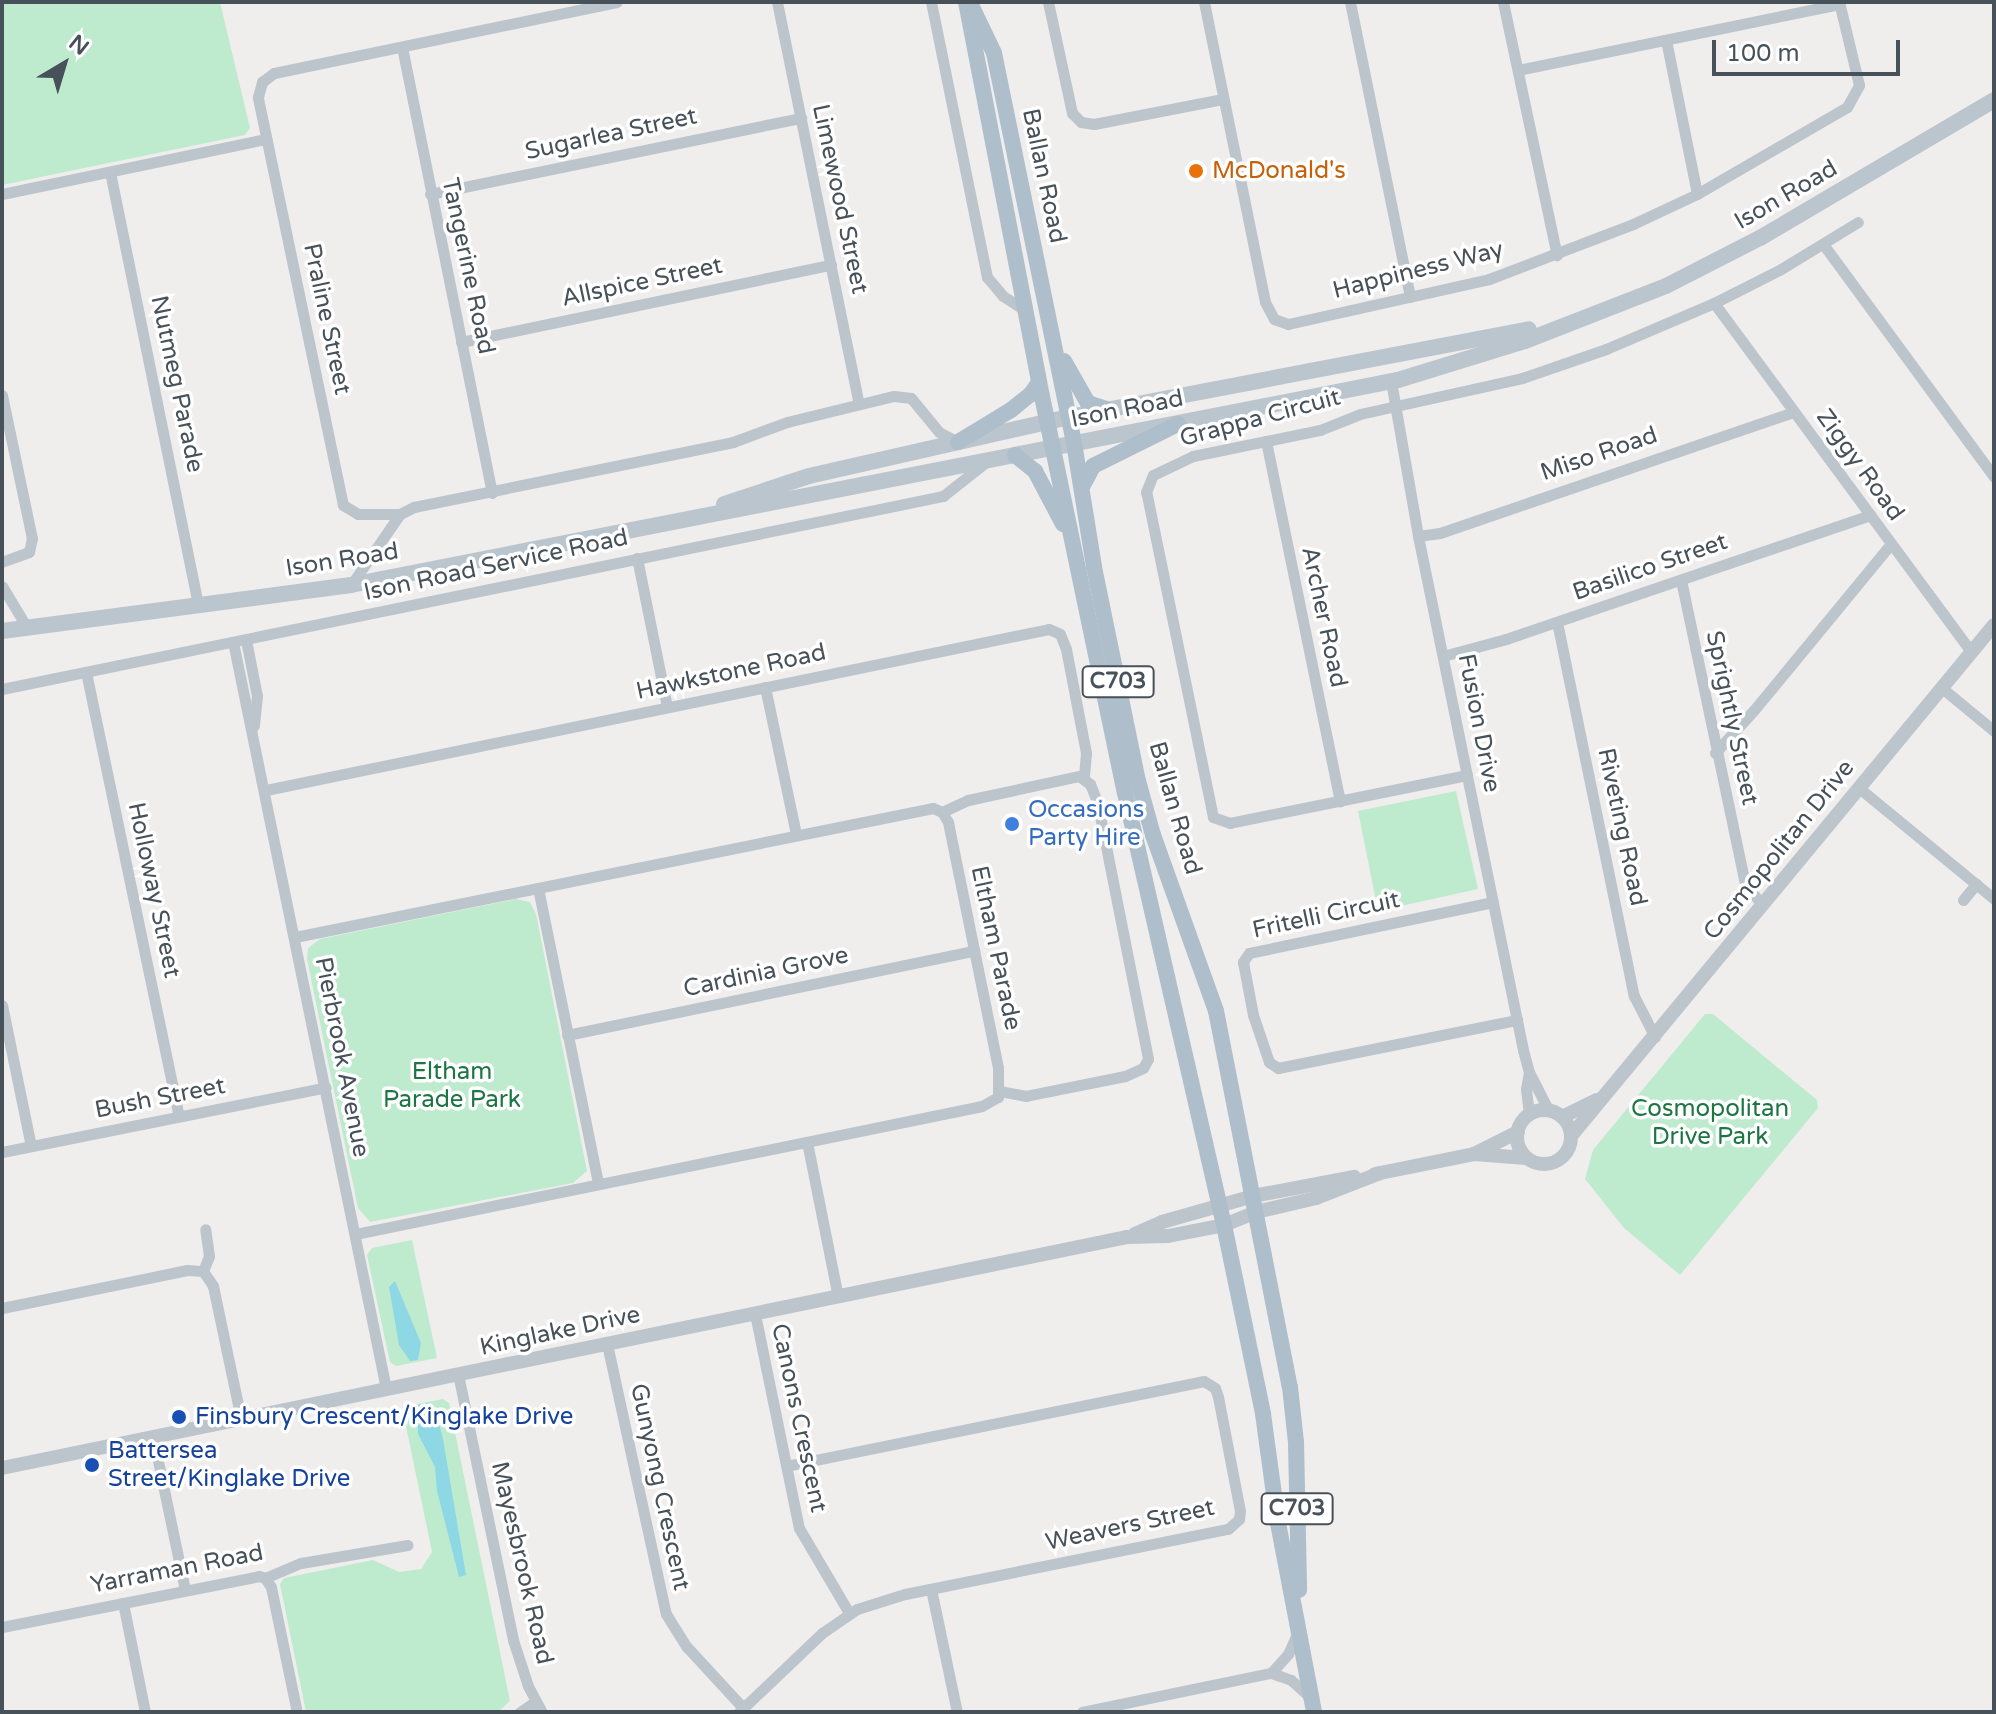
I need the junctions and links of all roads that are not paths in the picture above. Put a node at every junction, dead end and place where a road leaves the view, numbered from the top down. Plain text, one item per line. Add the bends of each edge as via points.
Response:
1 (617, 2) edge
2 (777, 2) edge
3 (931, 2) edge
4 (968, 2) edge
5 (1048, 2) edge
6 (1204, 2) edge
7 (1350, 2) edge
8 (1503, 2) edge
9 (1839, 3) edge
10 (588, 5) edge
11 (1666, 40) junction
12 (402, 47) junction
13 (1518, 70) junction
14 (1223, 99) junction
15 (1994, 100) edge
16 (801, 118) junction
17 (266, 139) junction
18 (110, 172) junction
19 (2, 194) edge
20 (430, 194) junction
21 (1697, 194) junction
22 (1858, 222) dead end
23 (1823, 244) junction
24 (1557, 255) junction
25 (831, 265) junction
26 (1410, 297) junction
27 (1714, 303) junction
28 (1026, 311) junction
29 (1593, 315) junction
30 (1053, 337) junction
31 (461, 342) junction
32 (1370, 358) junction
33 (1391, 381) junction
34 (1039, 382) junction
35 (2, 395) edge
36 (859, 404) junction
37 (1396, 407) junction
38 (1109, 410) junction
39 (1794, 412) junction
40 (1069, 417) junction
41 (1048, 422) junction
42 (1178, 424) junction
43 (1266, 441) junction
44 (958, 442) junction
45 (1074, 443) junction
46 (1054, 447) junction
47 (1015, 455) junction
48 (988, 460) junction
49 (1994, 477) edge
50 (1083, 485) junction
51 (492, 493) junction
52 (400, 514) junction
53 (1870, 515) junction
54 (662, 526) junction
55 (1418, 536) junction
56 (1891, 544) junction
57 (1074, 547) junction
58 (637, 558) junction
59 (2, 562) edge
60 (1681, 580) junction
61 (351, 585) junction
62 (2, 586) edge
63 (198, 606) junction
64 (1557, 622) junction
65 (2, 625) edge
66 (1994, 625) edge
67 (26, 626) junction
68 (2, 631) edge
69 (246, 640) junction
70 (233, 642) junction
71 (1971, 652) junction
72 (1443, 656) junction
73 (86, 672) junction
74 (765, 687) junction
75 (1942, 688) junction
76 (2, 689) edge
77 (667, 707) junction
78 (1994, 731) edge
79 (253, 735) junction
80 (1715, 753) junction
81 (1467, 775) junction
82 (1084, 778) junction
83 (1859, 788) junction
84 (266, 790) junction
85 (1340, 801) junction
86 (942, 812) junction
87 (796, 834) junction
88 (1976, 884) junction
89 (538, 888) junction
90 (1994, 899) edge
91 (1963, 900) dead end
92 (1493, 902) junction
93 (1762, 904) junction
94 (295, 937) junction
95 (974, 951) junction
96 (2, 1005) edge
97 (1517, 1020) junction
98 (567, 1035) junction
99 (1655, 1037) junction
100 (1529, 1072) junction
101 (326, 1087) junction
102 (1000, 1091) junction
103 (1597, 1100) junction
104 (1555, 1114) junction
105 (1529, 1115) junction
106 (179, 1116) junction
107 (1518, 1132) junction
108 (1571, 1136) junction
109 (807, 1142) junction
110 (31, 1146) junction
111 (2, 1152) edge
112 (1474, 1154) junction
113 (1526, 1158) junction
114 (1380, 1173) junction
115 (598, 1184) junction
116 (1255, 1204) junction
117 (1220, 1207) junction
118 (1224, 1225) junction
119 (205, 1229) dead end
120 (355, 1234) junction
121 (1127, 1237) junction
122 (203, 1271) junction
123 (838, 1297) junction
124 (2, 1308) edge
125 (755, 1314) junction
126 (607, 1344) junction
127 (458, 1374) junction
128 (386, 1389) junction
129 (241, 1419) junction
130 (153, 1437) junction
131 (787, 1466) junction
132 (2, 1468) edge
133 (407, 1545) dead end
134 (265, 1578) junction
135 (931, 1589) junction
136 (185, 1590) junction
137 (123, 1603) junction
138 (849, 1613) junction
139 (2, 1627) edge
140 (1298, 1631) junction
141 (1271, 1673) junction
142 (1313, 1706) edge
143 (538, 1707) edge
144 (741, 1710) edge
145 (145, 1712) edge
146 (297, 1712) edge
147 (520, 1712) edge
148 (957, 1712) edge
149 (1082, 1712) edge

1 - 10 street
2 - 16 street, Limewood Street
3 - 28 street via 987,277
4 - 28 main road, Ballan Road / C703
4 - 30 main road, Ballan Road / C703 via 994,53
5 - 14 street via 1072,113 1081,122 1094,124
6 - 14 street, Happiness Way
7 - 26 street
8 - 13 street
9 - 11 street
9 - 21 street, Happiness Way via 1859,85 1847,107
10 - 12 street
11 - 13 street
11 - 21 street
12 - 17 street, Praline Street via 274,73 262,82 258,97
12 - 20 street, Tangerine Road
13 - 24 street
14 - 26 street, Happiness Way via 1265,302 1274,319 1288,324
15 - 29 main road, Ison Road via 1760,238 1666,286
16 - 20 street, Sugarlea Street
16 - 25 street, Limewood Street
17 - 18 street
17 - 52 street, Praline Street via 343,505 358,514
18 - 19 street
18 - 63 street, Nutmeg Parade
20 - 31 street, Tangerine Road
21 - 24 street, Happiness Way
22 - 23 street, Grappa Circuit
23 - 27 street, Grappa Circuit
23 - 49 street
24 - 26 street, Happiness Way via 1489,279
25 - 31 street, Allspice Street
25 - 36 street, Limewood Street
27 - 37 street, Grappa Circuit via 1522,378
27 - 39 street, Ziggy Road
28 - 34 main road, Ballan Road / C703
29 - 32 main road, Ison Road via 1480,341
29 - 33 main road, Ison Road
30 - 38 main road via 1083,397 1093,407
30 - 40 main road, Ballan Road / C703
31 - 51 street, Tangerine Road
32 - 33 main road via 1384,364
32 - 38 main road, Ison Road
33 - 37 street, Fusion Drive
33 - 42 main road, Ison Road
34 - 41 main road, Ballan Road / C703
34 - 44 main road via 1011,410
35 - 59 street via 32,538 29,552
36 - 44 street via 904,395 939,432
36 - 51 street via 733,442
37 - 43 street, Grappa Circuit
37 - 55 street, Fusion Drive
38 - 40 main road, Ison Road
39 - 53 street, Ziggy Road
39 - 55 street, Miso Road via 1440,533
40 - 41 main road, Ison Road
40 - 45 main road, Ballan Road / C703
41 - 44 main road, Ison Road
41 - 46 main road, Ballan Road / C703
42 - 45 main road, Ison Road
42 - 50 main road via 1093,466
43 - 85 street, Archer Road
43 - 85 street, Grappa Circuit via 1193,456 1159,470 1148,483 1167,595 1213,817 1230,823
44 - 54 main road, Ison Road via 809,476
45 - 46 main road, Ison Road
45 - 50 main road, Ballan Road / C703
46 - 47 main road, Ison Road
46 - 57 main road, Ballan Road / C703
47 - 48 main road, Ison Road
47 - 57 main road via 1035,471
48 - 54 main road, Ison Road
48 - 58 street, Ison Road Service Road via 943,496
50 - 116 main road, Ballan Road / C703 via 1094,567 1138,781 1216,1011
51 - 52 street
52 - 61 street, Ison Road Service Road
53 - 56 street, Ziggy Road
53 - 60 street, Basilico Street
54 - 61 main road, Ison Road
55 - 72 street, Fusion Drive
56 - 71 street, Ziggy Road
56 - 80 street
57 - 117 main road, Ballan Road / C703
58 - 69 street, Ison Road Service Road
58 - 77 street
60 - 64 street, Basilico Street
60 - 80 street, Sprightly Street
61 - 63 main road, Ison Road
62 - 67 street
63 - 67 main road, Ison Road
64 - 72 street, Basilico Street
64 - 99 street, Riveting Road via 1634,996
65 - 67 main road, Ison Road
66 - 71 street, Cosmopolitan Drive
67 - 68 main road, Ison Road
69 - 70 street, Ison Road Service Road
69 - 79 street, Pierbrook Avenue via 257,696
70 - 73 street, Ison Road Service Road
70 - 79 street, Pierbrook Avenue
71 - 75 street, Cosmopolitan Drive
72 - 81 street, Fusion Drive
73 - 76 street, Ison Road Service Road
73 - 106 street, Holloway Street
74 - 77 street, Hawkstone Road
74 - 82 street, Hawkstone Road via 1055,631 1066,649 1086,753
74 - 87 street
75 - 78 street
75 - 83 street, Cosmopolitan Drive
77 - 84 street, Hawkstone Road
79 - 84 street, Pierbrook Avenue
80 - 93 street, Sprightly Street via 1745,885
81 - 85 street, Grappa Circuit
81 - 92 street, Fusion Drive
82 - 86 street via 968,800
82 - 102 street via 1097,801 1148,1059 1143,1068 1125,1076 1026,1096
83 - 88 street
83 - 93 street, Cosmopolitan Drive
84 - 94 street, Pierbrook Avenue
86 - 87 street via 916,810
86 - 95 street, Eltham Parade
87 - 89 street
88 - 90 street
88 - 91 street
89 - 94 street
89 - 98 street
92 - 97 street, Fusion Drive
92 - 97 street, Fritelli Circuit via 1249,953 1243,962 1250,1003 1267,1058 1278,1068
93 - 99 street, Cosmopolitan Drive
94 - 101 street, Pierbrook Avenue
95 - 98 street, Cardinia Grove
95 - 102 street, Eltham Parade
96 - 110 street
97 - 100 street, Fusion Drive
98 - 115 street
99 - 103 street, Cosmopolitan Drive
100 - 104 street, Fusion Drive
100 - 105 street, Fusion Drive
101 - 106 street, Bush Street
101 - 120 street, Pierbrook Avenue
102 - 109 street via 982,1106
103 - 104 street, Cosmopolitan Drive
103 - 108 street, Cosmopolitan Drive
104 - 105 street
104 - 108 street
105 - 107 street
106 - 110 street, Bush Street
107 - 112 street
107 - 113 street
108 - 113 street via 1559,1160 1539,1164
109 - 115 street
109 - 123 street
110 - 111 street, Bush Street
112 - 113 street
112 - 114 street
114 - 116 street via 1290,1187
114 - 116 street via 1316,1198
115 - 120 street
116 - 117 street
116 - 118 street
116 - 140 main road, Ballan Road / C703 via 1296,1442
117 - 118 main road, Ballan Road / C703
117 - 121 street, Kinglake Drive
118 - 121 street, Kinglake Drive via 1168,1236
118 - 140 main road, Ballan Road / C703 via 1263,1414
119 - 122 street via 209,1256
120 - 128 street, Pierbrook Avenue
121 - 123 street, Kinglake Drive
122 - 124 street
122 - 129 street via 213,1286
123 - 125 street, Kinglake Drive
125 - 126 street, Kinglake Drive
125 - 131 street, Canons Crescent
126 - 127 street, Kinglake Drive
126 - 144 street, Gunyong Crescent via 666,1614
127 - 128 street, Kinglake Drive
127 - 143 street, Mayesbrook Road via 513,1640
128 - 129 street, Kinglake Drive
129 - 130 street, Kinglake Drive
130 - 132 street, Kinglake Drive
130 - 136 street
131 - 135 street, Weavers Street via 1195,1382 1215,1388 1239,1500 1234,1525
131 - 138 street, Canons Crescent via 799,1528
133 - 134 street, Yarraman Road via 301,1563
134 - 136 street, Yarraman Road
134 - 146 street
135 - 138 street, Weavers Street
135 - 148 street
136 - 137 street, Yarraman Road
137 - 139 street, Yarraman Road
137 - 145 street
138 - 144 street, Weavers Street
140 - 141 street via 1288,1654
140 - 142 main road, Ballan Road / C703
141 - 142 street via 1300,1686
141 - 149 street
143 - 147 street

